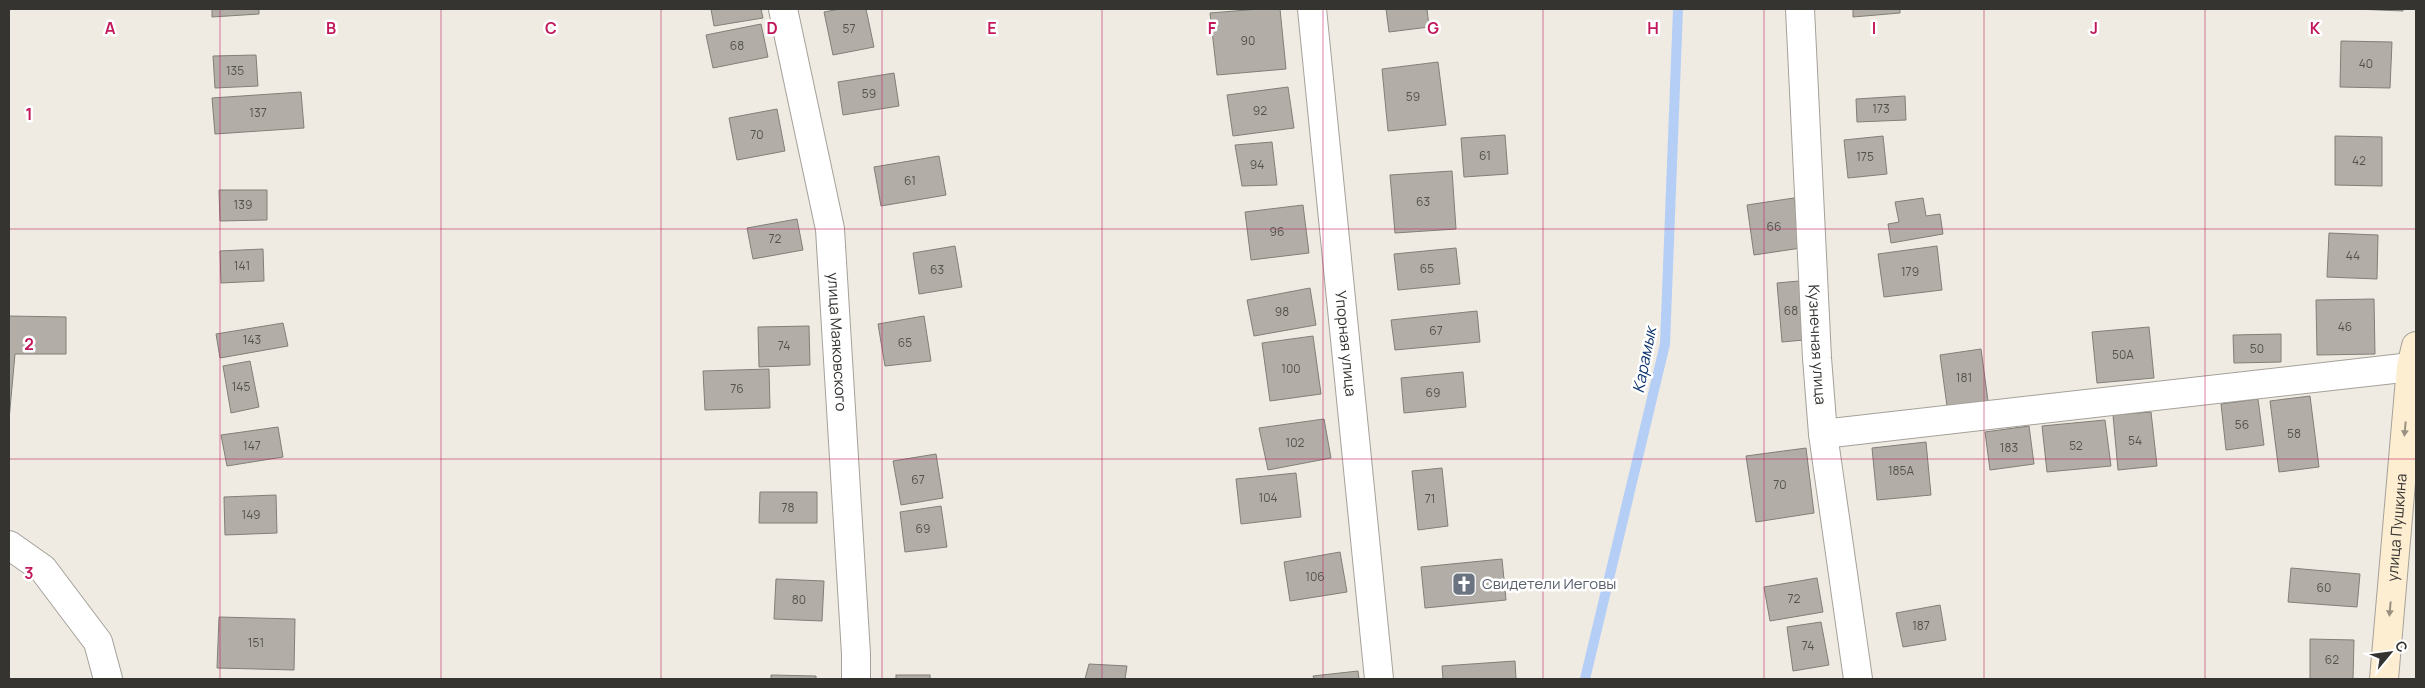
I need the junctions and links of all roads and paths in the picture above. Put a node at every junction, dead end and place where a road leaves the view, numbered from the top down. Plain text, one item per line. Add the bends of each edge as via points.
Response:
1 (783, 9) edge
2 (1312, 9) edge
3 (1800, 9) edge
4 (2414, 361) edge
5 (1823, 434) junction
6 (9, 545) edge
7 (108, 679) edge
8 (856, 679) edge
9 (1379, 679) edge
10 (1858, 679) edge
11 (2384, 679) edge

1 - 8 street, улица Маяковского via 830,229
2 - 9 street, Упорная улица
3 - 5 street, Кузнечная улица
4 - 5 street
4 -> 11 street, улица Пушкина
5 - 10 street, Кузнечная улица
6 - 7 street via 42,569 98,642

